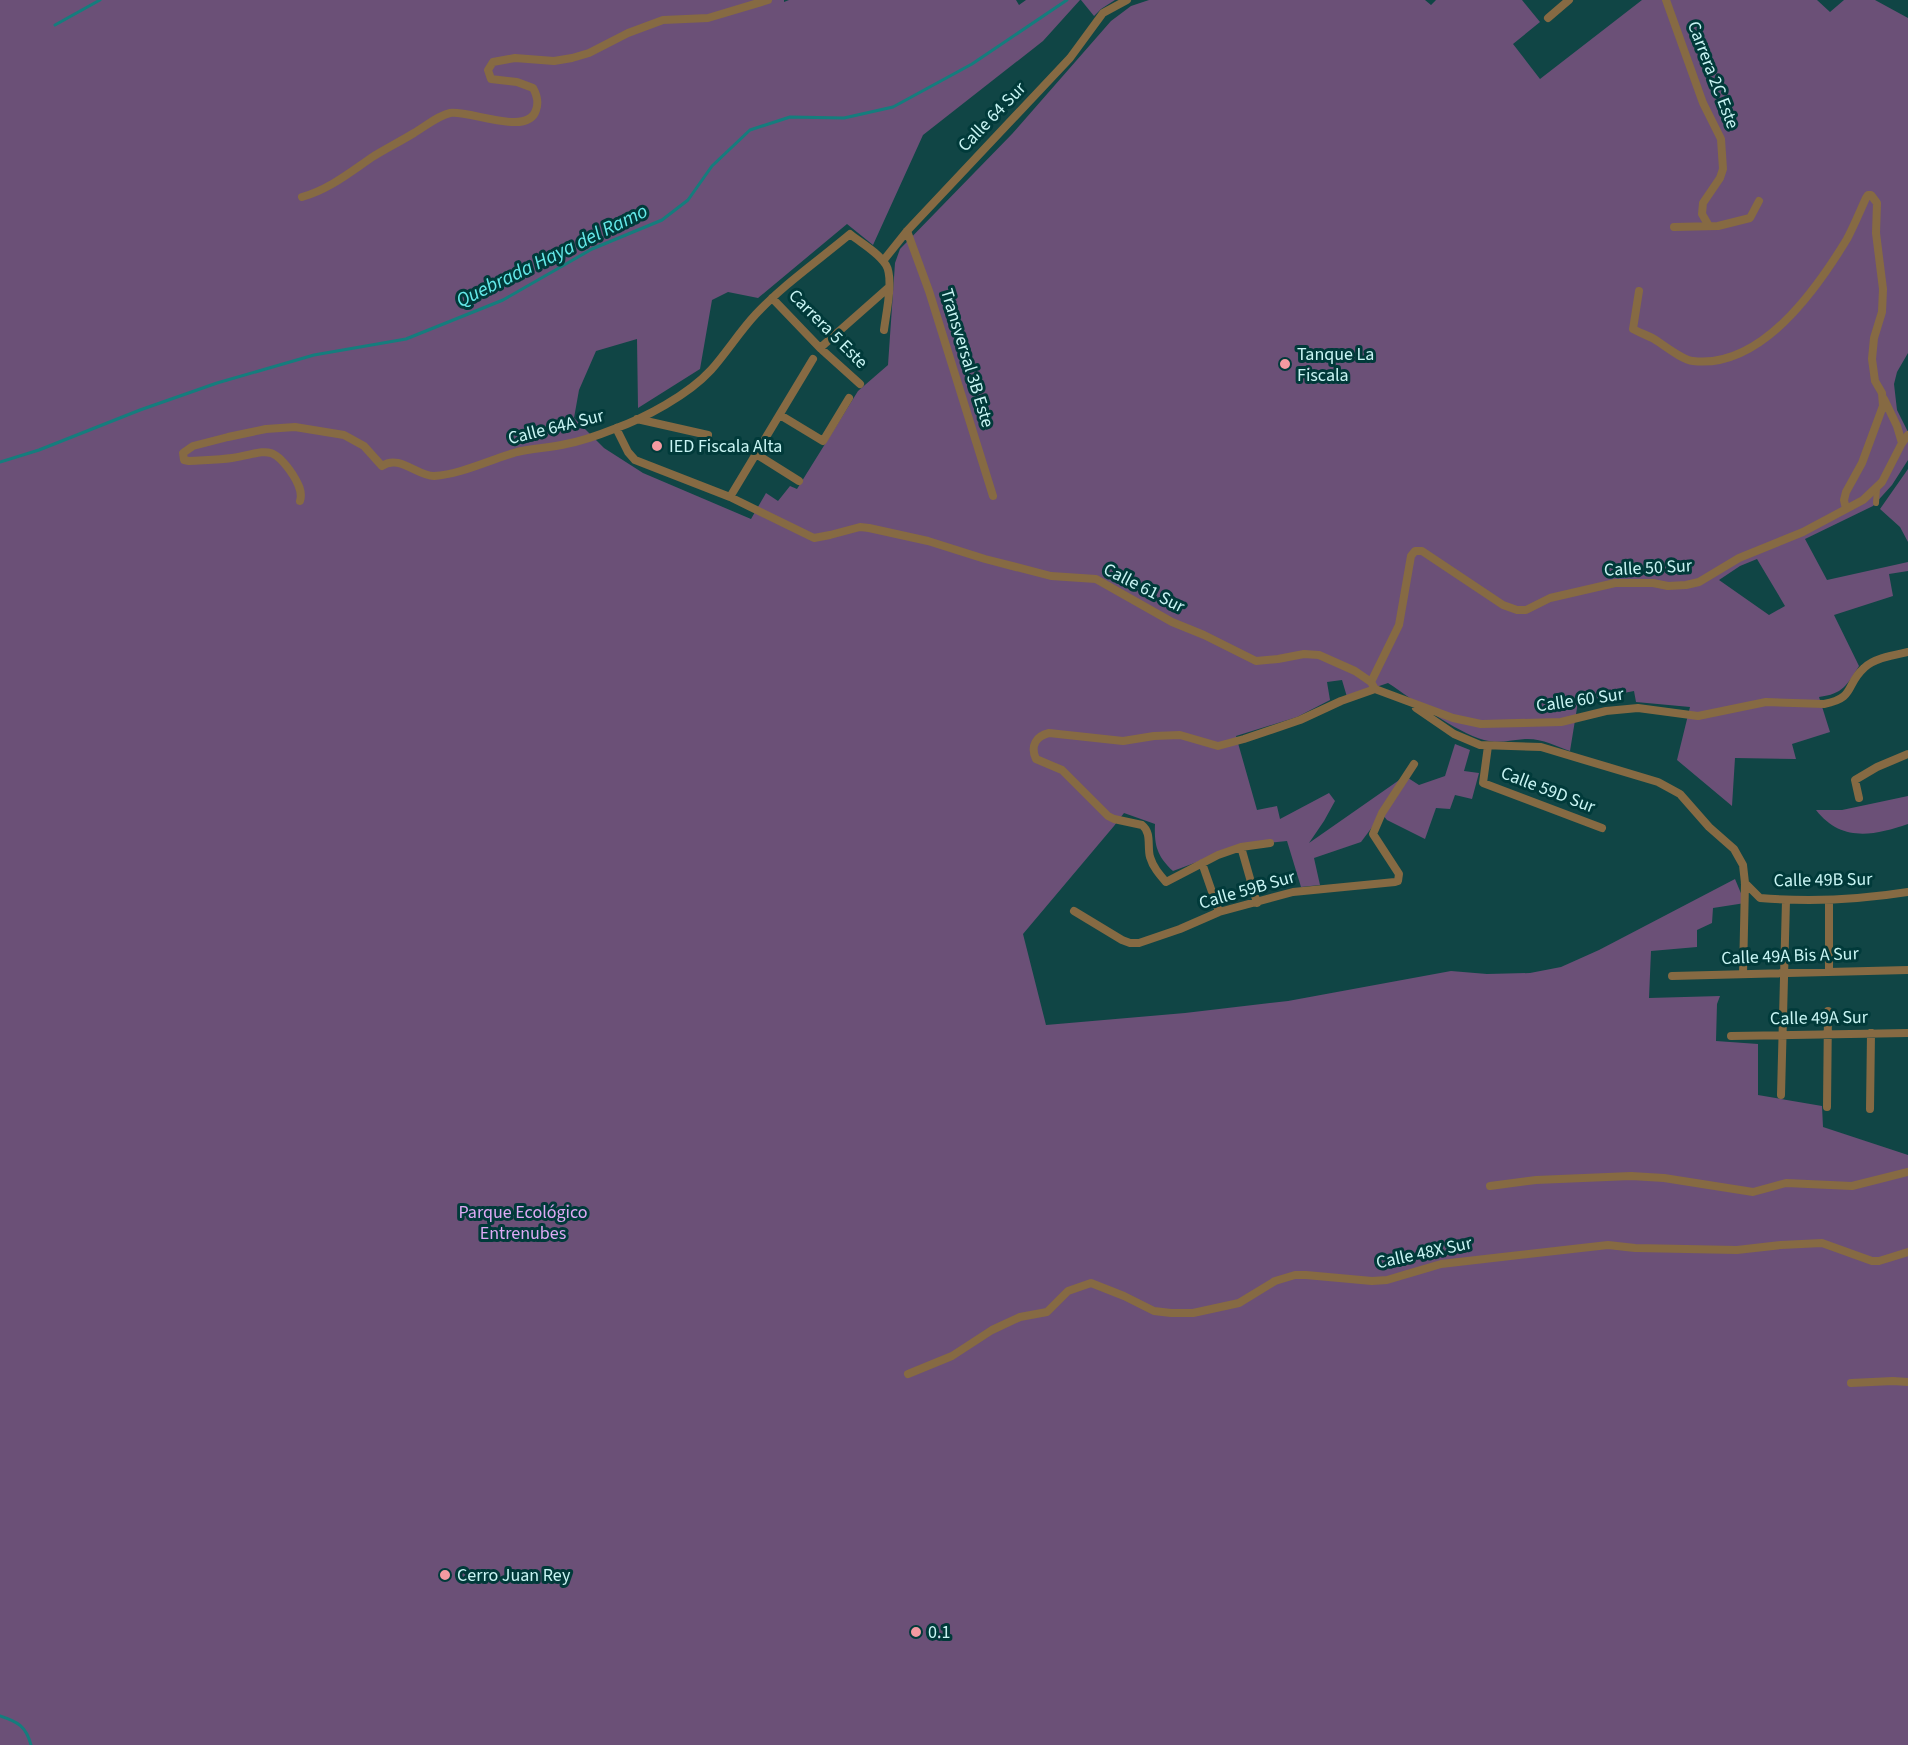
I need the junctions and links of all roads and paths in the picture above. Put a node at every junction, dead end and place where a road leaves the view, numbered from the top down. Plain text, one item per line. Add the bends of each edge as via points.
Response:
1 (768, 0) edge
2 (1127, 0) edge
3 (1569, 0) edge
4 (1666, 0) edge
5 (1548, 18) dead end
6 (302, 197) dead end
7 (1759, 201) dead end
8 (1709, 226) junction
9 (1674, 227) dead end
10 (907, 231) junction
11 (883, 261) junction
12 (888, 288) junction
13 (1639, 291) dead end
14 (772, 298) junction
15 (884, 330) dead end
16 (820, 348) junction
17 (813, 359) dead end
18 (860, 384) dead end
19 (1882, 393) junction
20 (849, 398) dead end
21 (780, 415) junction
22 (637, 419) junction
23 (616, 429) junction
24 (708, 435) dead end
25 (1908, 435) edge
26 (1902, 443) junction
27 (756, 454) junction
28 (798, 480) dead end
29 (1877, 488) junction
30 (993, 496) dead end
31 (730, 497) junction
32 (300, 501) dead end
33 (1876, 503) dead end
34 (1846, 509) junction
35 (1908, 652) edge
36 (1373, 686) junction
37 (1406, 701) junction
38 (1488, 746) junction
39 (1908, 754) edge
40 (1414, 764) dead end
41 (1859, 798) dead end
42 (1602, 828) dead end
43 (1270, 843) dead end
44 (1241, 847) junction
45 (1203, 863) junction
46 (1745, 883) junction
47 (1908, 892) edge
48 (1786, 900) junction
49 (1829, 900) junction
50 (1257, 903) junction
51 (1074, 910) dead end
52 (1219, 912) junction
53 (1908, 969) edge
54 (1828, 972) junction
55 (1784, 973) junction
56 (1743, 974) junction
57 (1672, 976) dead end
58 (1828, 1011) dead end
59 (1908, 1033) edge
60 (1828, 1034) junction
61 (1871, 1034) junction
62 (1782, 1035) junction
63 (1731, 1036) dead end
64 (1781, 1095) dead end
65 (1827, 1107) dead end
66 (1870, 1109) dead end
67 (1908, 1172) edge
68 (1490, 1186) dead end
69 (1908, 1252) edge
70 (908, 1374) dead end
71 (1851, 1383) dead end
72 (1908, 1383) edge

1 - 6 street via 708,18 663,20 572,58 493,62 488,70 491,79 533,88 537,105 531,119 506,121 465,113 448,114 323,190
2 - 10 street, Calle 64 Sur via 1103,14 1070,58
3 - 5 street
4 - 8 street, Carrera 2C Este via 1703,103 1721,139 1723,169 1703,203 1702,214
7 - 8 street via 1750,218
8 - 9 street
10 - 11 street, Calle 64 Sur
10 - 30 street, Transversal 3B Este
11 - 12 street via 887,266
11 - 14 street, Calle 64A Sur via 850,234
12 - 15 street
12 - 16 street
13 - 19 street via 1633,329 1692,361 1741,354 1758,345 1796,309 1848,238 1871,195 1877,203 1876,233 1883,289 1872,359 1875,381
14 - 16 street, Carrera 5 Este
14 - 22 street, Calle 64A Sur via 705,377
16 - 18 street, Carrera 5 Este
17 - 21 street
19 - 26 street
19 - 34 street via 1883,406 1862,463 1846,492
20 - 21 street via 823,441
21 - 27 street
22 - 23 street, Calle 64A Sur
22 - 24 street
23 - 31 street via 635,460
23 - 32 street, Calle 64A Sur via 432,476 394,462 382,466 364,446 344,435 295,428 228,436 193,446 183,453 184,460 189,461 267,451 288,467 297,481
25 - 26 street
26 - 29 street
27 - 28 street
27 - 31 street
29 - 33 street
29 - 34 street, Calle 50 Sur
31 - 36 street, Calle 61 Sur via 814,538 869,528 1051,576 1096,579 1172,622 1256,661 1312,654 1344,665
34 - 36 street, Calle 50 Sur via 1803,532 1739,558 1693,585 1615,583 1550,598 1526,610 1503,605 1430,556 1415,551 1411,555 1400,625
35 - 37 street, Calle 60 Sur via 1874,661 1865,667 1848,694 1833,702 1766,702 1698,716 1638,708 1561,722 1481,724
36 - 37 street, Calle 60 Sur
36 - 45 street via 1300,720 1218,746 1180,735 1123,741 1049,733 1036,739 1033,751 1038,761 1062,770 1108,816 1142,825 1148,831 1149,855 1166,882
37 - 38 street via 1465,740
38 - 42 street, Calle 59D Sur via 1483,783
38 - 46 street via 1541,747 1658,782 1680,794 1734,849
39 - 41 street via 1854,780
40 - 50 street, Calle 59B Sur via 1373,834 1398,881 1307,890
43 - 44 street
44 - 45 street
44 - 50 street
45 - 52 street
46 - 48 street, Calle 49B Sur via 1757,896
46 - 56 street
47 - 49 street, Calle 49B Sur
48 - 49 street, Calle 49B Sur
48 - 55 street
49 - 54 street
50 - 52 street, Calle 59B Sur
51 - 52 street, Calle 59B Sur via 1130,943
53 - 54 street, Calle 49A Bis A Sur
54 - 55 street, Calle 49A Bis A Sur
55 - 56 street, Calle 49A Bis A Sur
55 - 62 street
56 - 57 street, Calle 49A Bis A Sur
58 - 60 street
59 - 61 street, Calle 49A Sur
60 - 61 street, Calle 49A Sur
60 - 62 street, Calle 49A Sur
60 - 65 street
61 - 66 street
62 - 63 street, Calle 49A Sur
62 - 64 street
67 - 68 street via 1852,1186 1786,1184 1753,1192 1631,1176
69 - 70 street, Calle 48X Sur via 1872,1262 1822,1243 1737,1250 1608,1245 1441,1264 1387,1280 1295,1275 1275,1281 1239,1303 1193,1313 1154,1311 1091,1283 1068,1291 1047,1312 1020,1317 952,1356
71 - 72 street

